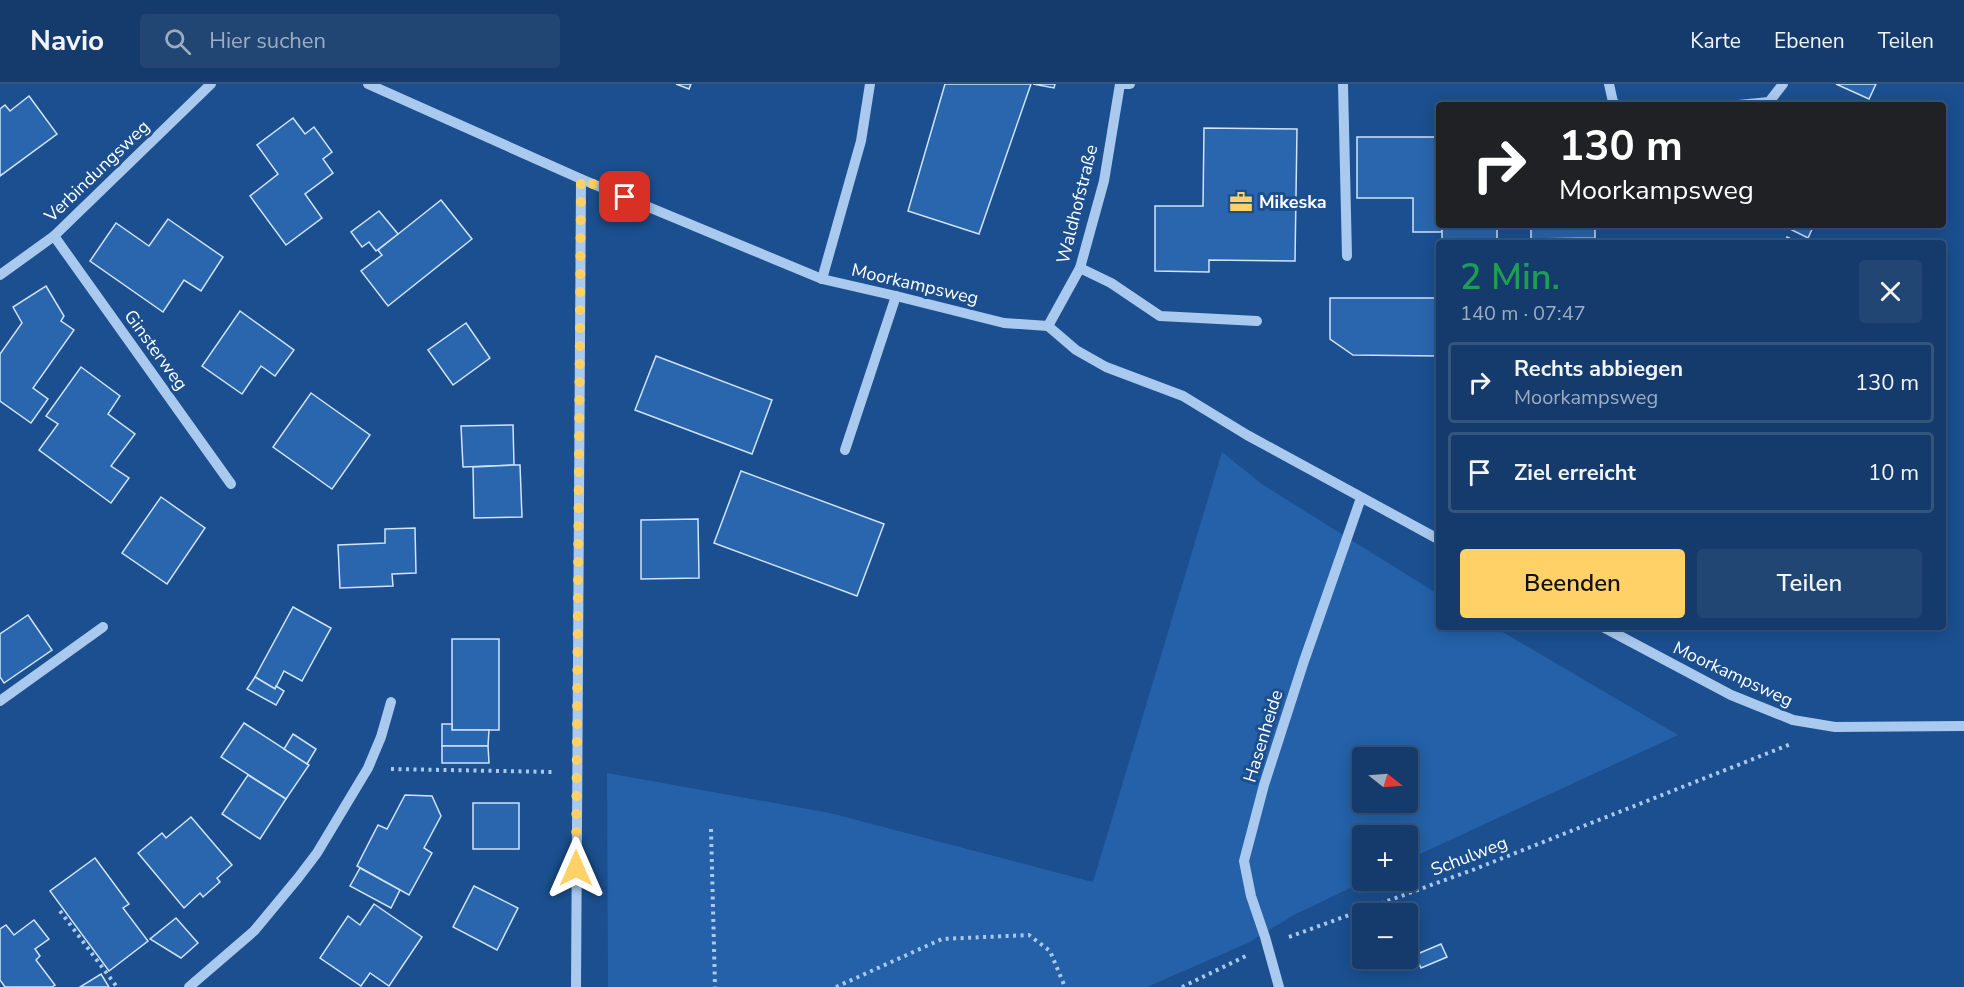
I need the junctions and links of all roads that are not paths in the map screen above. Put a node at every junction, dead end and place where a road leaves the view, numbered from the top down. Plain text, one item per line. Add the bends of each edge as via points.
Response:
1 (212, 84) edge
2 (368, 84) edge
3 (870, 84) edge
4 (1120, 84) edge
5 (1130, 84) edge
6 (1343, 84) edge
7 (1609, 84) edge
8 (1783, 84) edge
9 (1613, 102) edge
10 (1769, 102) edge
11 (581, 179) junction
12 (54, 236) junction
13 (1347, 256) dead end
14 (1080, 268) junction
15 (0, 274) edge
16 (822, 279) junction
17 (896, 296) junction
18 (1257, 321) dead end
19 (1048, 326) junction
20 (845, 450) dead end
21 (231, 484) dead end
22 (1361, 498) junction
23 (1436, 538) edge
24 (103, 627) dead end
25 (1609, 630) edge
26 (0, 701) edge
27 (391, 702) dead end
28 (1964, 726) edge
29 (189, 987) edge
30 (576, 987) edge
31 (1279, 987) edge

1 - 12 street, Verbindungsweg
2 - 11 street, Moorkampsweg
3 - 16 street via 861,141
4 - 5 street
4 - 14 street, Waldhofstraße via 1104,181
6 - 13 street
7 - 9 street
8 - 10 street
11 - 16 street, Moorkampsweg
11 - 30 street
12 - 15 street, Verbindungsweg
12 - 21 street, Ginsterweg
14 - 18 street via 1111,283 1160,316
14 - 19 street, Waldhofstraße
16 - 17 street, Moorkampsweg
17 - 19 street, Moorkampsweg via 1004,323
17 - 20 street
19 - 22 street via 1076,350 1106,367 1184,396
22 - 23 street
22 - 31 street, Hasenheide via 1264,785 1244,861
24 - 26 street
25 - 28 street, Moorkampsweg via 1731,695 1793,720 1835,727
27 - 29 street via 368,768 298,879 254,931

